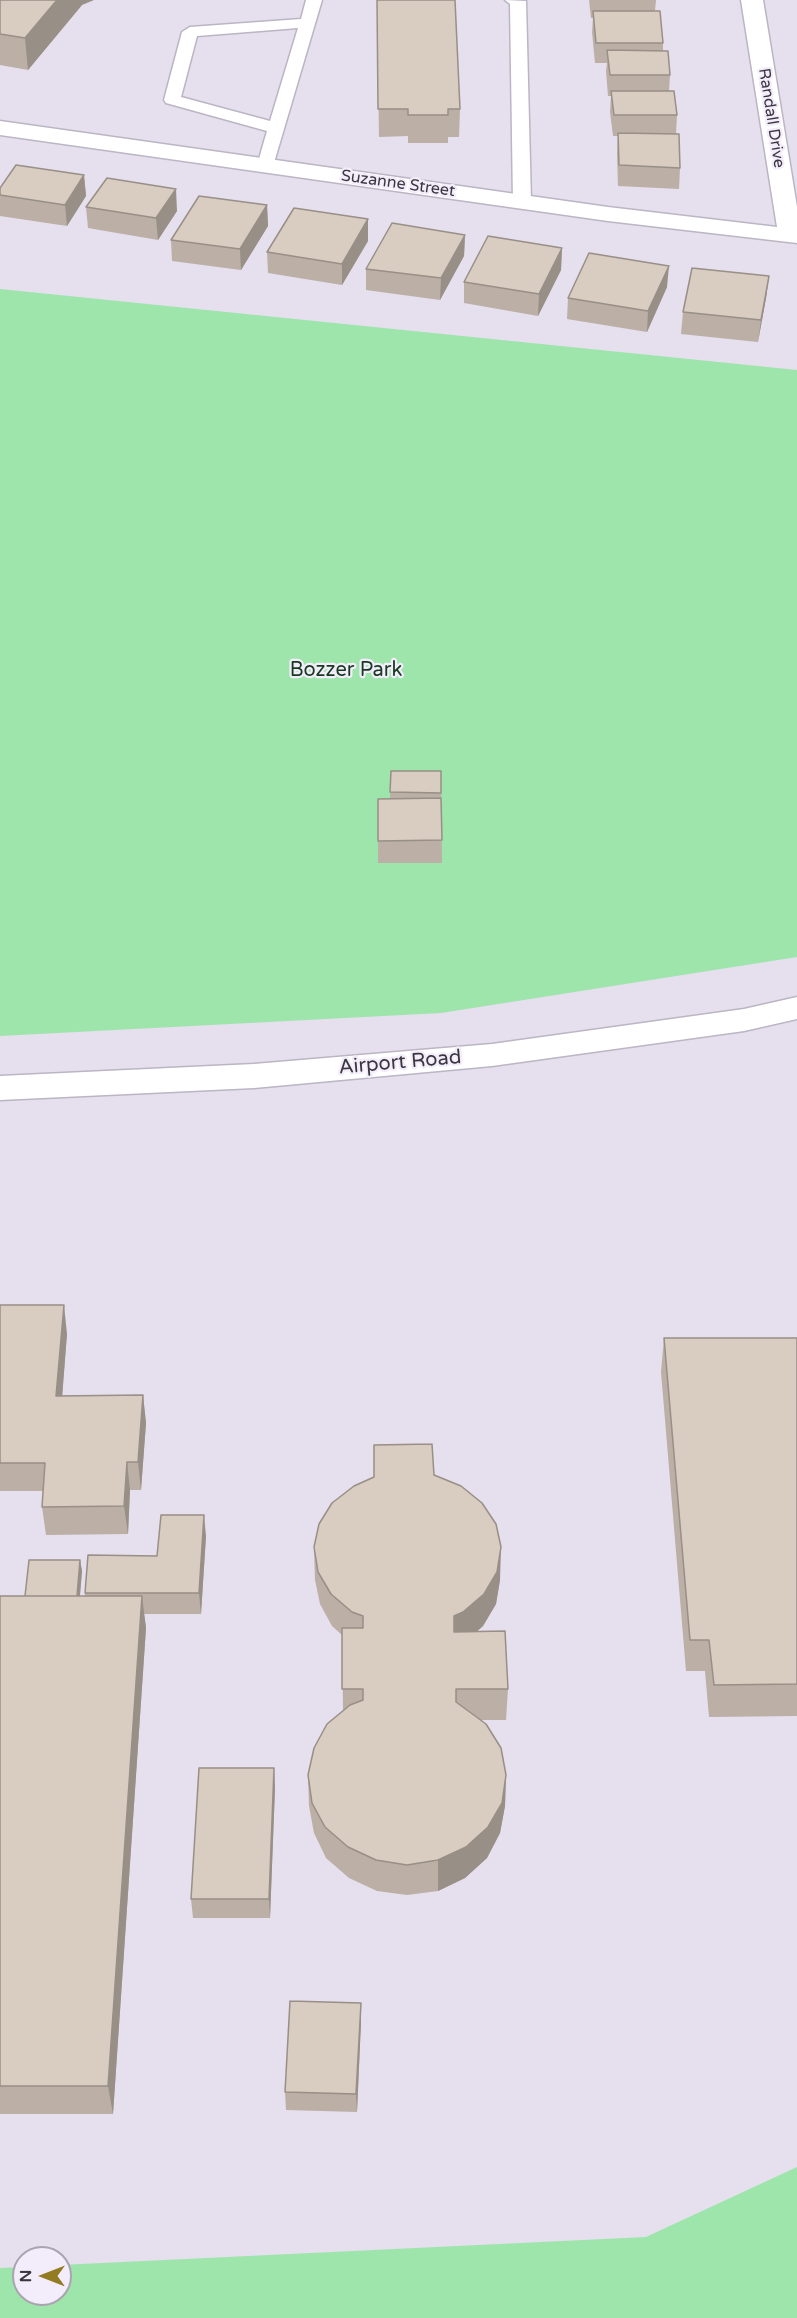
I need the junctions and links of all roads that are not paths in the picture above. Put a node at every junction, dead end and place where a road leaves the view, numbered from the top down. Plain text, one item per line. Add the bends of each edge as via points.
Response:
1 (315, 0) edge
2 (513, 0) edge
3 (752, 0) edge
4 (307, 23) junction
5 (0, 128) edge
6 (276, 128) junction
7 (265, 166) junction
8 (522, 202) junction
9 (794, 236) edge
10 (797, 1008) edge
11 (0, 1088) edge

1 - 4 lane
2 - 8 lane via 518,1
3 - 9 street, Randall Drive
4 - 6 lane
4 - 6 lane via 190,32 172,100
5 - 7 street, Suzanne Street
6 - 7 lane
7 - 8 street, Suzanne Street
8 - 9 street, Suzanne Street
10 - 11 street, Airport Road via 744,1020 492,1055 254,1076

